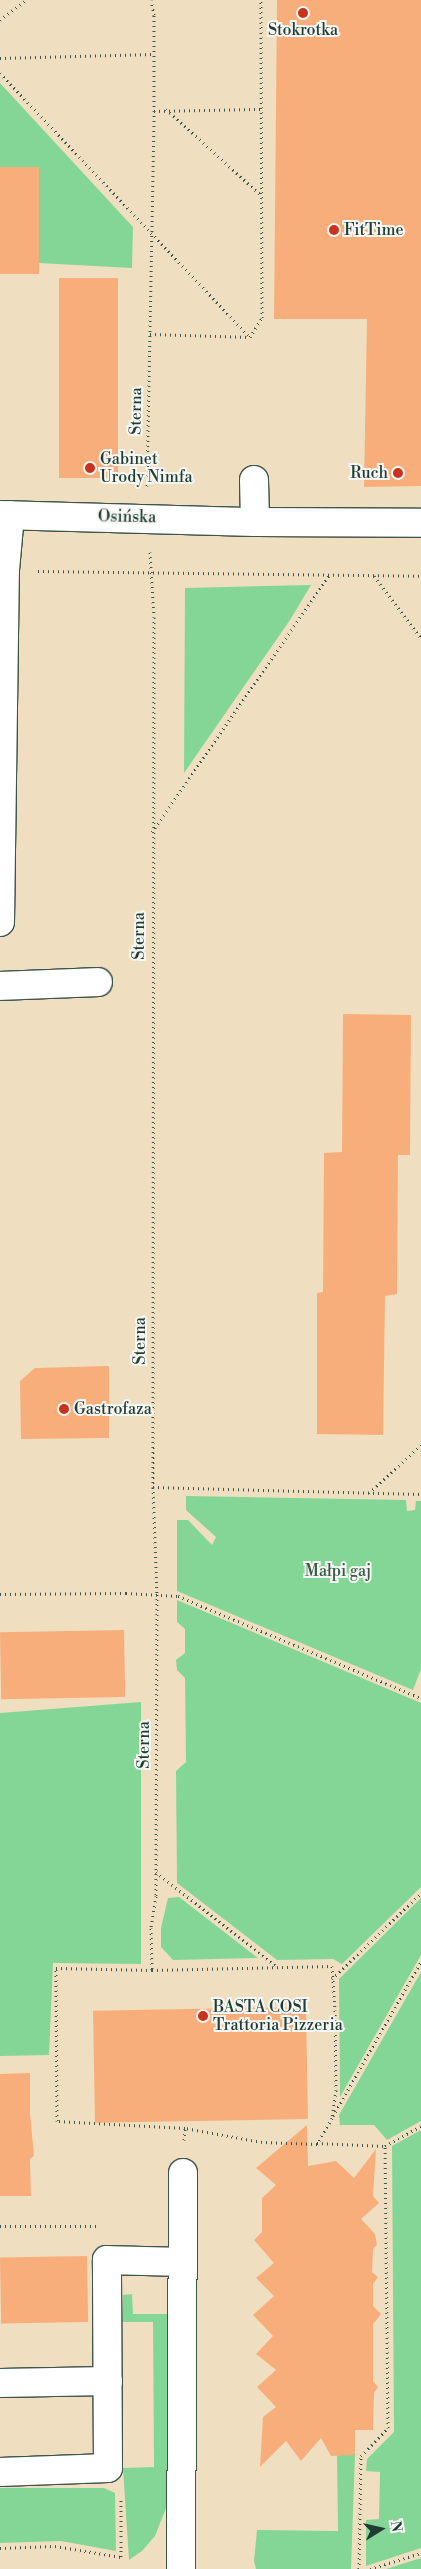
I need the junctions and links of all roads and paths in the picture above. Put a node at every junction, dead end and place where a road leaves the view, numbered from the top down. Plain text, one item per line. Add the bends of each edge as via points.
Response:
1 (27, 0) edge
2 (151, 0) edge
3 (261, 0) edge
4 (0, 20) edge
5 (154, 54) junction
6 (0, 58) edge
7 (0, 73) edge
8 (166, 109) junction
9 (261, 110) junction
10 (154, 111) junction
11 (262, 195) junction
12 (152, 232) junction
13 (150, 334) junction
14 (250, 337) junction
15 (254, 480) dead end
16 (5, 515) edge
17 (146, 517) junction
18 (255, 522) junction
19 (421, 523) edge
20 (5, 570) junction
21 (153, 574) junction
22 (330, 574) junction
23 (373, 576) junction
24 (421, 576) edge
25 (421, 638) edge
26 (1, 782) edge
27 (152, 833) junction
28 (0, 922) edge
29 (98, 982) dead end
30 (0, 986) edge
31 (421, 1445) edge
32 (153, 1488) junction
33 (369, 1493) junction
34 (421, 1494) edge
35 (0, 1594) edge
36 (157, 1594) junction
37 (421, 1698) edge
38 (155, 1872) junction
39 (421, 1893) edge
40 (421, 1962) edge
41 (278, 1967) junction
42 (152, 1970) junction
43 (332, 1980) junction
44 (332, 2118) junction
45 (421, 2126) edge
46 (317, 2144) junction
47 (385, 2146) junction
48 (182, 2173) dead end
49 (0, 2226) edge
50 (106, 2226) dead end
51 (181, 2262) junction
52 (108, 2381) junction
53 (0, 2383) edge
54 (108, 2468) junction
55 (0, 2472) edge
56 (0, 2548) edge
57 (421, 2553) edge
58 (181, 2569) edge
59 (359, 2569) edge
60 (370, 2569) edge

1 - 4 path
2 - 5 path, Sterna
3 - 9 path
5 - 6 path
5 - 10 path, Sterna
7 - 12 path
8 - 9 path
8 - 10 path
8 - 11 path
9 - 11 path
10 - 12 path, Sterna
11 - 14 path via 262,318
12 - 13 path, Sterna
12 - 14 path
13 - 14 path
13 - 17 path, Sterna
15 - 18 street
16 - 17 street, Osińska
16 - 20 street
17 - 18 street, Osińska
17 - 21 path, Sterna
18 - 19 street, Osińska
20 - 21 path
20 - 26 street
21 - 22 path
21 - 27 path, Sterna
22 - 23 path
22 - 27 path
23 - 24 path
23 - 25 path
26 - 28 street
27 - 32 path, Sterna
29 - 30 street
31 - 33 path
32 - 33 path
32 - 36 path, Sterna
33 - 34 path
35 - 36 path
36 - 37 path via 178,1596
36 - 38 path, Sterna
38 - 41 path
38 - 42 path, Sterna
39 - 43 path
40 - 44 path
41 - 42 path
41 - 43 path via 332,1966
42 - 46 path via 56,1968 57,2121 185,2128 262,2142
43 - 44 path via 336,2090
44 - 46 path
45 - 47 path
46 - 47 path
47 - 59 path via 388,2428 361,2456
48 - 51 street
49 - 50 path
51 - 52 street via 108,2260
51 - 58 street
52 - 53 street
52 - 54 street
54 - 55 street
54 - 56 path via 121,2491 121,2557 55,2546
57 - 60 path

